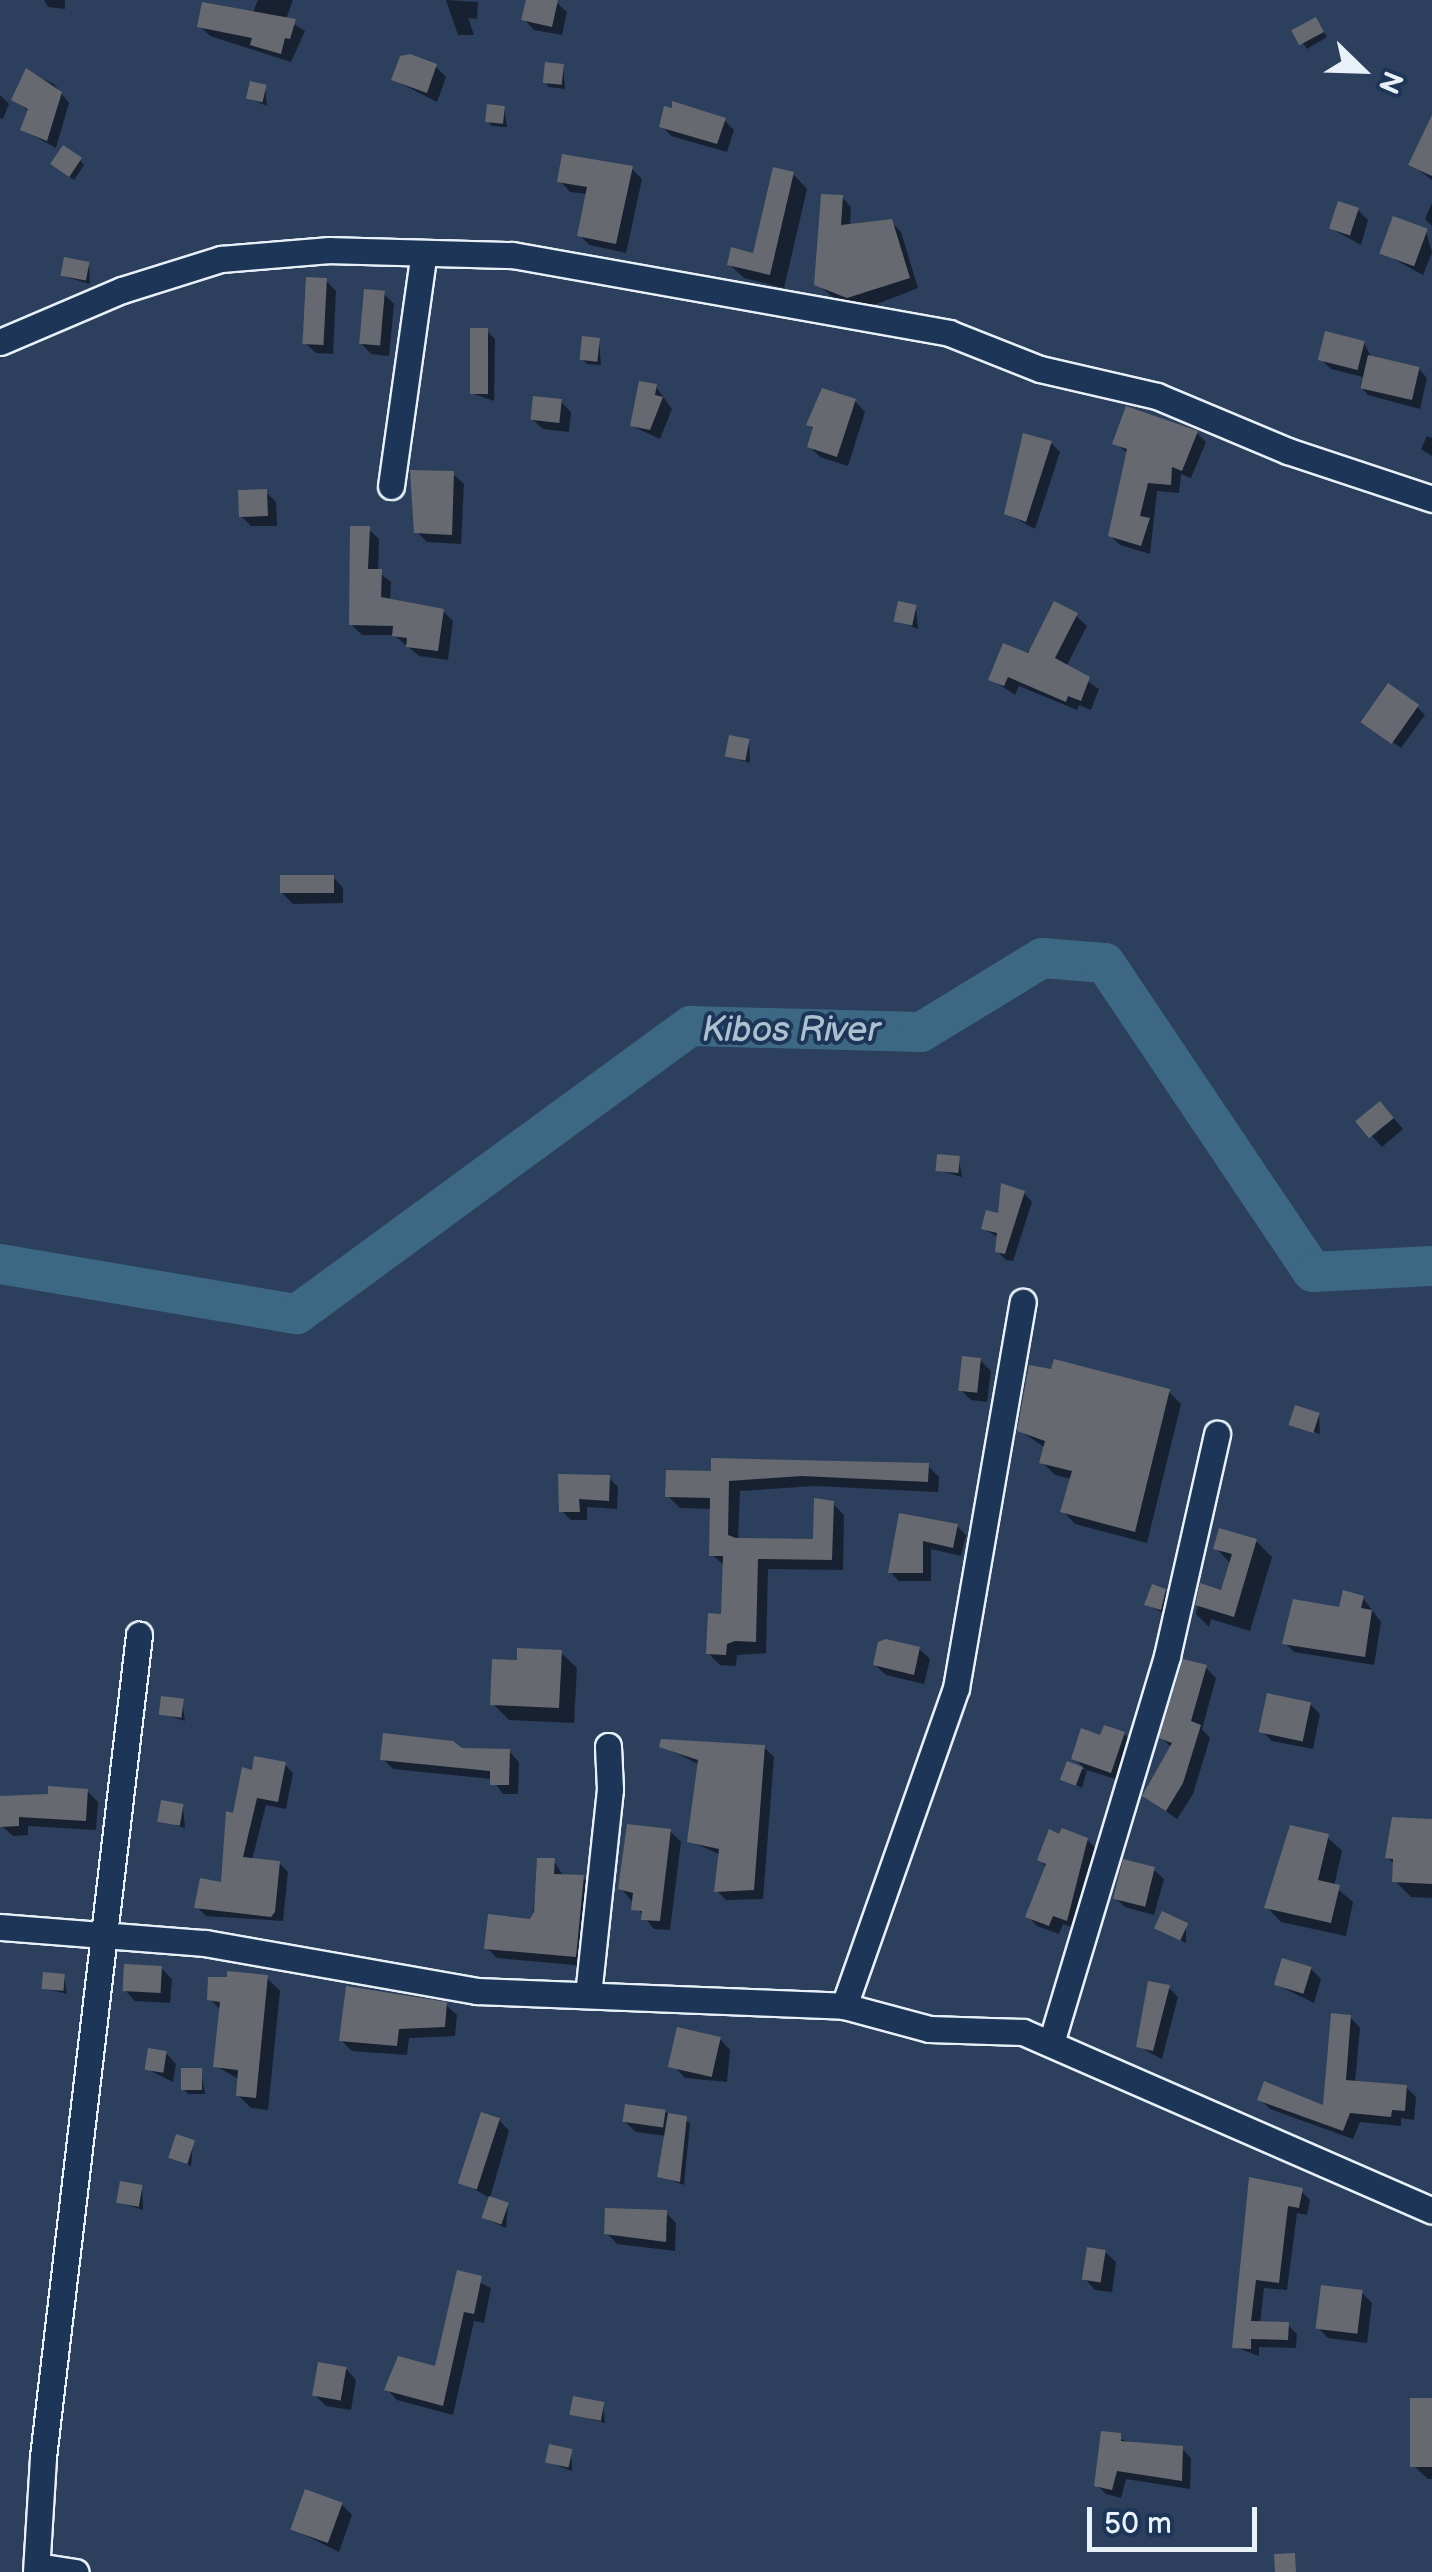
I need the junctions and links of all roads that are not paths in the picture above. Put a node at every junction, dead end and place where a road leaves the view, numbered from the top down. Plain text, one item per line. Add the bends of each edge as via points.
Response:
1 (423, 256) junction
2 (0, 342) edge
3 (391, 486) dead end
4 (1432, 499) edge
5 (1023, 1302) dead end
6 (1218, 1434) dead end
7 (139, 1635) dead end
8 (608, 1746) dead end
9 (0, 1927) edge
10 (103, 1936) junction
11 (588, 1995) junction
12 (844, 2006) junction
13 (1051, 2044) junction
14 (1432, 2211) edge
15 (36, 2569) edge
16 (76, 2572) edge

1 - 2 street via 330,250 222,260 122,290
1 - 3 street
1 - 4 street via 512,254 949,333 1040,369 1157,396 1288,451
5 - 12 street via 956,1688
6 - 13 street via 1167,1656
7 - 10 street
8 - 11 street via 610,1789
9 - 10 street
10 - 11 street via 205,1943 478,1991
10 - 15 street
11 - 12 street
12 - 13 street via 929,2029 1023,2032
13 - 14 street
15 - 16 street

